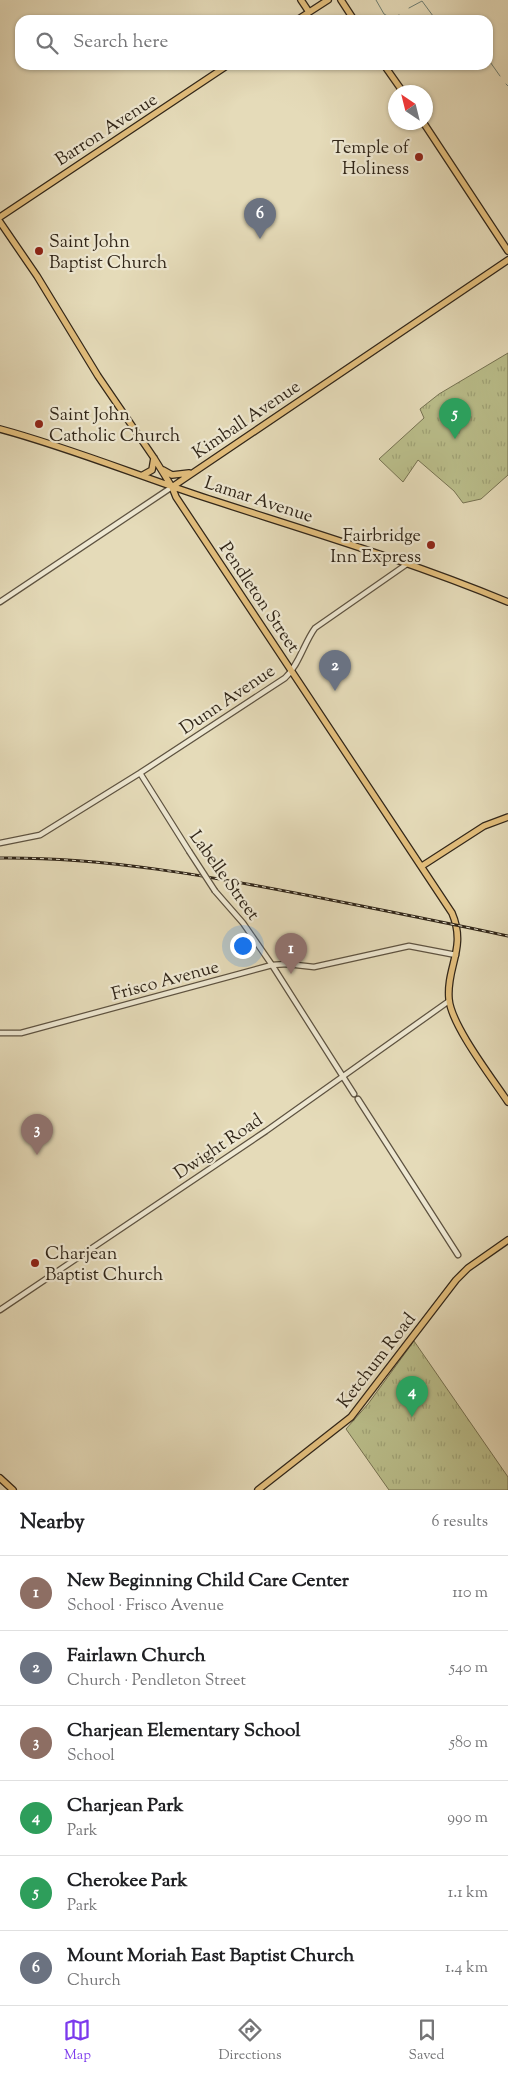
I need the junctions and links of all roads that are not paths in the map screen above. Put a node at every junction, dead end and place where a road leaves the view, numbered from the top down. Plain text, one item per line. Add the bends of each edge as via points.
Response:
1 (301, 0) edge
2 (328, 0) edge
3 (341, 0) edge
4 (309, 12) junction
5 (304, 15) edge
6 (351, 15) edge
7 (220, 70) edge
8 (388, 70) edge
9 (398, 85) edge
10 (428, 130) edge
11 (0, 217) edge
12 (0, 222) edge
13 (508, 250) edge
14 (508, 260) edge
15 (0, 429) edge
16 (154, 458) junction
17 (160, 467) junction
18 (194, 472) junction
19 (143, 475) junction
20 (172, 487) junction
21 (407, 564) junction
22 (0, 602) edge
23 (508, 602) edge
24 (292, 671) junction
25 (140, 773) junction
26 (508, 817) edge
27 (0, 843) edge
28 (422, 866) junction
29 (456, 955) junction
30 (272, 965) junction
31 (449, 1001) junction
32 (0, 1033) edge
33 (344, 1077) junction
34 (354, 1094) dead end
35 (358, 1098) dead end
36 (508, 1102) edge
37 (508, 1240) edge
38 (458, 1255) dead end
39 (0, 1310) edge
40 (0, 1478) edge
41 (13, 1490) edge
42 (258, 1490) edge

1 - 4 main road
2 - 4 main road
3 - 6 main road
4 - 5 main road
7 - 11 main road, Barron Avenue
8 - 9 main road
10 - 13 main road
12 - 16 main road, Pendleton Street
14 - 18 main road, Kimball Avenue
15 - 19 main road, Lamar Avenue
16 - 17 main road, Pendleton Street
16 - 19 main road via 152,470
17 - 18 main road via 172,475
17 - 20 main road, Pendleton Street
18 - 20 main road, Kimball Avenue
19 - 20 main road, Lamar Avenue
20 - 21 main road, Lamar Avenue
20 - 22 street, Kimball Avenue
20 - 24 main road, Pendleton Street
21 - 23 main road, Lamar Avenue
21 - 24 street, Dunn Avenue via 315,628
24 - 25 street, Dunn Avenue
24 - 28 main road, Pendleton Street
25 - 27 street, Dunn Avenue via 40,835
25 - 30 street, Labelle Street, bridge via 224,904 243,923
26 - 28 main road via 484,826
28 - 29 main road, Pendleton Street via 456,922
29 - 30 street, Frisco Avenue via 409,946 314,967
29 - 31 main road, Pendleton Street via 448,988
30 - 32 street, Frisco Avenue via 21,1033
30 - 33 street, Labelle Street
31 - 33 street, Dwight Road
31 - 36 main road, Pendleton Street via 456,1023
33 - 34 street, Labelle Street
33 - 39 street, Dwight Road
35 - 38 street
37 - 42 main road, Ketchum Road via 456,1280 352,1416
40 - 41 main road

